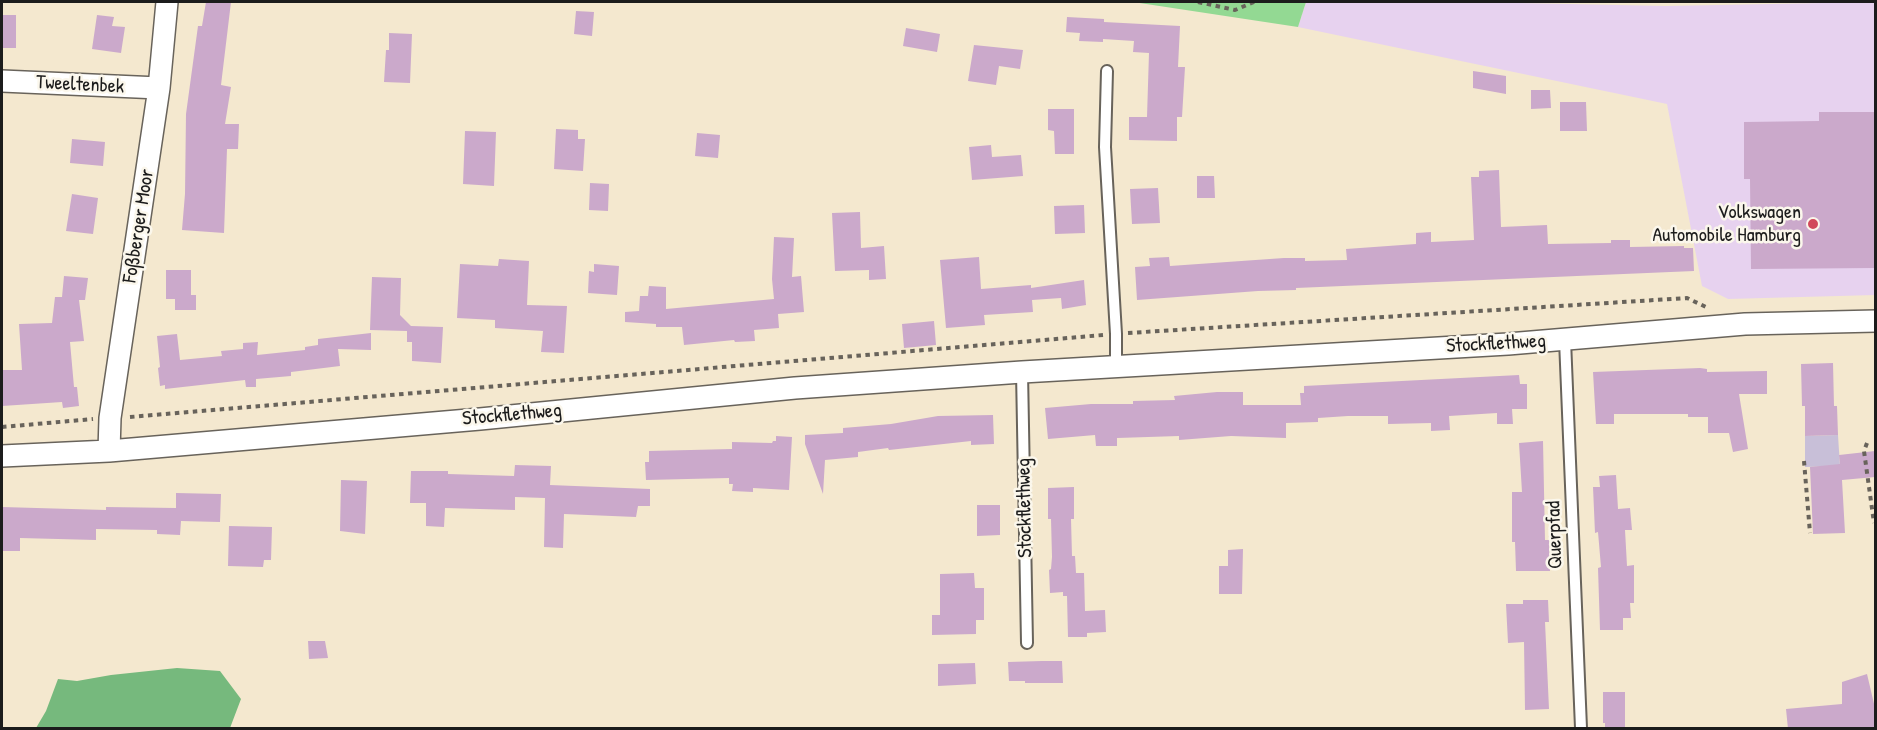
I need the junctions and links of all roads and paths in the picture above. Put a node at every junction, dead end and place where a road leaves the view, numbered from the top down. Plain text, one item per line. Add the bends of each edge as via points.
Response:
1 (166, 2) edge
2 (1198, 2) edge
3 (1254, 2) edge
4 (1107, 71) dead end
5 (2, 81) edge
6 (159, 88) junction
7 (1716, 311) dead end
8 (1875, 321) edge
9 (1116, 334) junction
10 (1565, 340) junction
11 (1116, 368) junction
12 (1022, 372) junction
13 (110, 418) junction
14 (2, 427) edge
15 (1867, 442) dead end
16 (110, 451) junction
17 (2, 456) edge
18 (1804, 461) dead end
19 (1874, 523) dead end
20 (1810, 533) dead end
21 (1027, 643) dead end
22 (1581, 729) edge

1 - 6 street, Foßberger Moor
2 - 3 path via 1235,10
4 - 9 lane via 1105,147
5 - 6 street, Tweeltenbek
6 - 13 street, Foßberger Moor
7 - 9 path via 1687,298
8 - 10 street, Stockflethweg via 1745,324
9 - 11 lane
9 - 13 path
10 - 11 street, Stockflethweg
10 - 22 lane, Querpfad
11 - 12 street, Stockflethweg
12 - 16 street, Stockflethweg via 795,388
12 - 21 lane, Stockflethweg
13 - 14 path
13 - 16 street, Foßberger Moor
15 - 19 path via 1864,451
16 - 17 street, Stockflethweg
18 - 20 path

